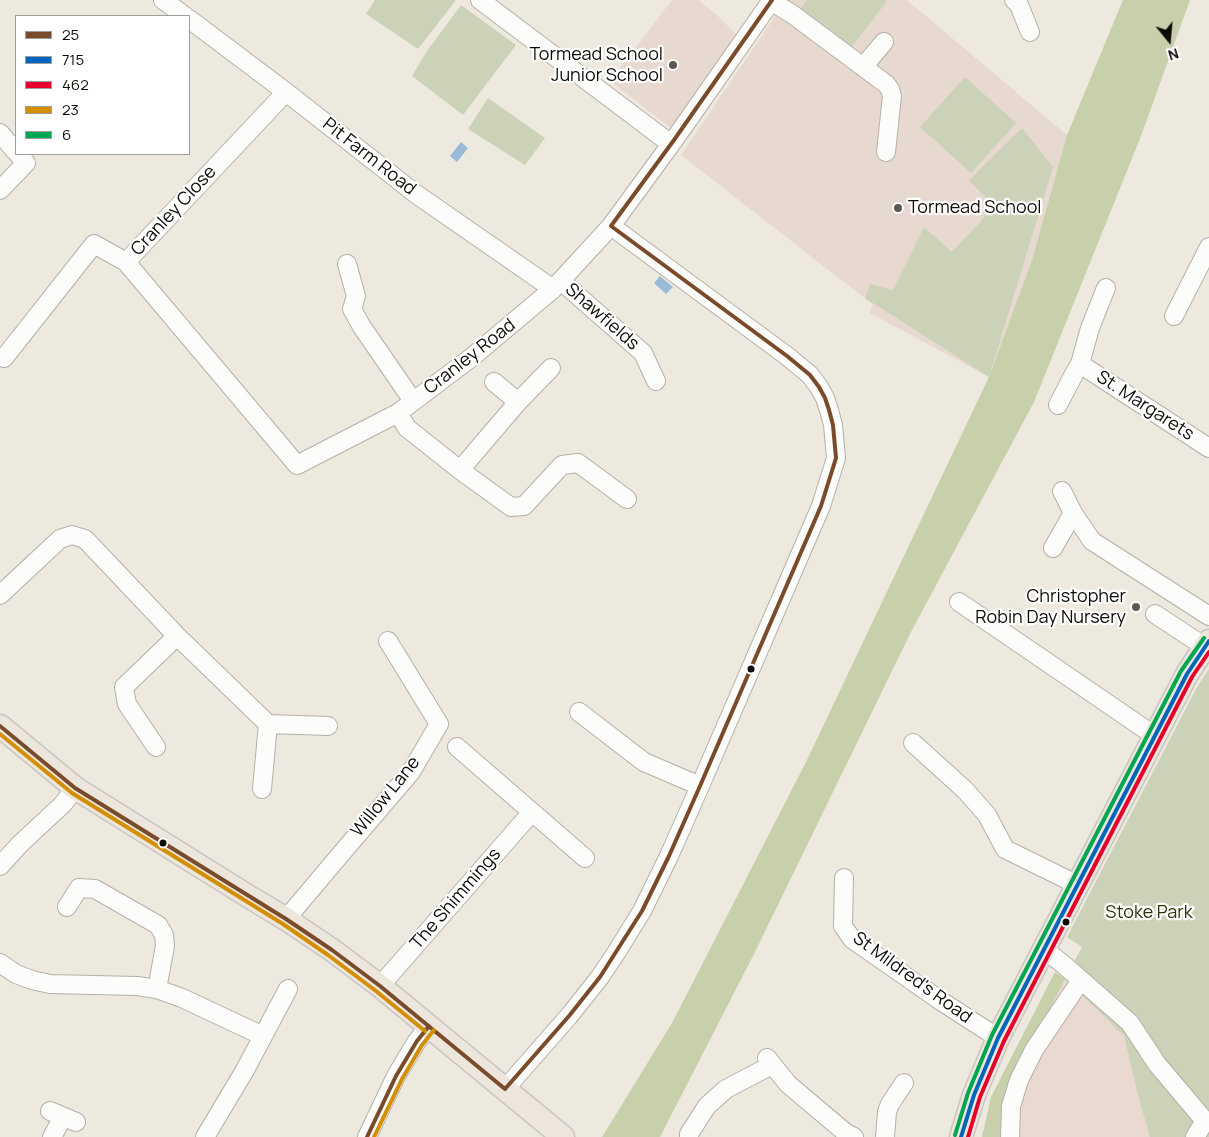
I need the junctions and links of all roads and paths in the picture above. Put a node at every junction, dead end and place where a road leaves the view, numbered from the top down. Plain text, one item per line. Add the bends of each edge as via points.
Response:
1 (164, 0) edge
2 (480, 0) edge
3 (772, 0) edge
4 (1014, 0) edge
5 (184, 15) edge
6 (190, 20) edge
7 (1030, 32) dead end
8 (884, 42) dead end
9 (863, 67) junction
10 (286, 92) junction
11 (0, 134) edge
12 (671, 144) junction
13 (15, 151) edge
14 (886, 152) dead end
15 (19, 155) edge
16 (0, 190) edge
17 (611, 226) junction
18 (1209, 248) edge
19 (126, 262) junction
20 (347, 264) dead end
21 (557, 285) junction
22 (1106, 288) dead end
23 (1174, 316) dead end
24 (4, 358) dead end
25 (1080, 364) junction
26 (551, 368) dead end
27 (656, 381) dead end
28 (494, 382) dead end
29 (413, 401) junction
30 (518, 402) junction
31 (1058, 405) dead end
32 (398, 413) junction
33 (1209, 448) edge
34 (460, 470) junction
35 (1062, 490) dead end
36 (627, 499) dead end
37 (1073, 513) junction
38 (1053, 548) dead end
39 (0, 595) edge
40 (959, 602) dead end
41 (1154, 614) dead end
42 (1209, 616) edge
43 (177, 636) junction
44 (388, 641) dead end
45 (1207, 644) edge
46 (579, 712) dead end
47 (268, 724) junction
48 (0, 726) edge
49 (328, 726) dead end
50 (1155, 736) junction
51 (913, 743) dead end
52 (156, 747) dead end
53 (458, 747) dead end
54 (700, 786) junction
55 (75, 788) junction
56 (262, 789) dead end
57 (532, 812) junction
58 (585, 858) dead end
59 (0, 866) edge
60 (844, 878) dead end
61 (1078, 885) junction
62 (67, 907) dead end
63 (286, 919) junction
64 (1044, 949) junction
65 (0, 963) edge
66 (1081, 980) junction
67 (380, 986) junction
68 (157, 989) junction
69 (288, 989) dead end
70 (429, 1026) junction
71 (263, 1036) junction
72 (998, 1038) junction
73 (904, 1083) dead end
74 (505, 1089) junction
75 (63, 1117) dead end
76 (1207, 1122) edge
77 (52, 1137) edge
78 (205, 1137) edge
79 (367, 1137) edge
80 (563, 1137) edge
81 (689, 1137) edge
82 (854, 1137) edge
83 (885, 1137) edge
84 (960, 1137) edge
85 (1010, 1137) edge
86 (1195, 1137) edge

1 - 5 street
2 - 12 street
3 - 9 street
3 - 12 street, Cranley Road
4 - 7 street
6 - 10 street, Pit Farm Road
8 - 9 street
9 - 14 street via 886,84 892,96
10 - 19 street, Cranley Close
10 - 21 street, Pit Farm Road via 416,194
11 - 13 street
12 - 17 street, Cranley Road
15 - 16 street via 26,163
17 - 21 street, Cranley Road
17 - 54 street via 810,375 825,398 833,424 836,458 821,506
18 - 23 street
19 - 24 street, Cranley Close via 94,244
19 - 32 street, Cranley Road via 297,465
20 - 29 street via 356,296 352,309
21 - 27 street, Shawfields via 643,353
21 - 29 street, Cranley Road via 472,357
22 - 25 street, St. Margarets
25 - 31 street, St. Margarets
25 - 33 street, St. Margarets
26 - 30 street
28 - 30 street
29 - 32 street, Cranley Road
30 - 34 street
32 - 34 street via 407,428
34 - 36 street via 511,507 524,506 562,465 578,463
35 - 37 street
37 - 38 street
37 - 42 street via 1092,541
39 - 43 street via 60,539 72,535 85,539
40 - 50 street
41 - 45 street
43 - 47 street
43 - 52 street via 124,687 127,704
44 - 63 street, Willow Lane via 439,724 411,772
45 - 50 main road via 1187,674
46 - 54 street via 644,762
47 - 49 street
47 - 56 street
48 - 55 main road
50 - 61 main road
51 - 61 street via 965,790 987,815 1005,849
53 - 57 street
54 - 74 street via 642,911 616,953 569,1016
55 - 59 street
55 - 63 main road
57 - 58 street
57 - 67 street, The Shimmings
60 - 72 street, St Mildred's Road via 843,926 852,938
61 - 64 main road
62 - 68 street via 80,888 95,889 158,924 165,946
63 - 67 main road
64 - 66 street
64 - 72 main road
65 - 68 street via 16,974 50,984
66 - 76 street via 1130,1023 1157,1064
66 - 85 street via 1034,1050 1019,1080 1010,1106
67 - 70 main road
68 - 71 street
69 - 71 street
70 - 74 main road
70 - 79 street via 396,1076
71 - 78 street
72 - 84 main road
73 - 83 street via 887,1112
74 - 80 main road
75 - 77 street
76 - 86 street
81 - 82 street via 706,1106 770,1061 788,1084

